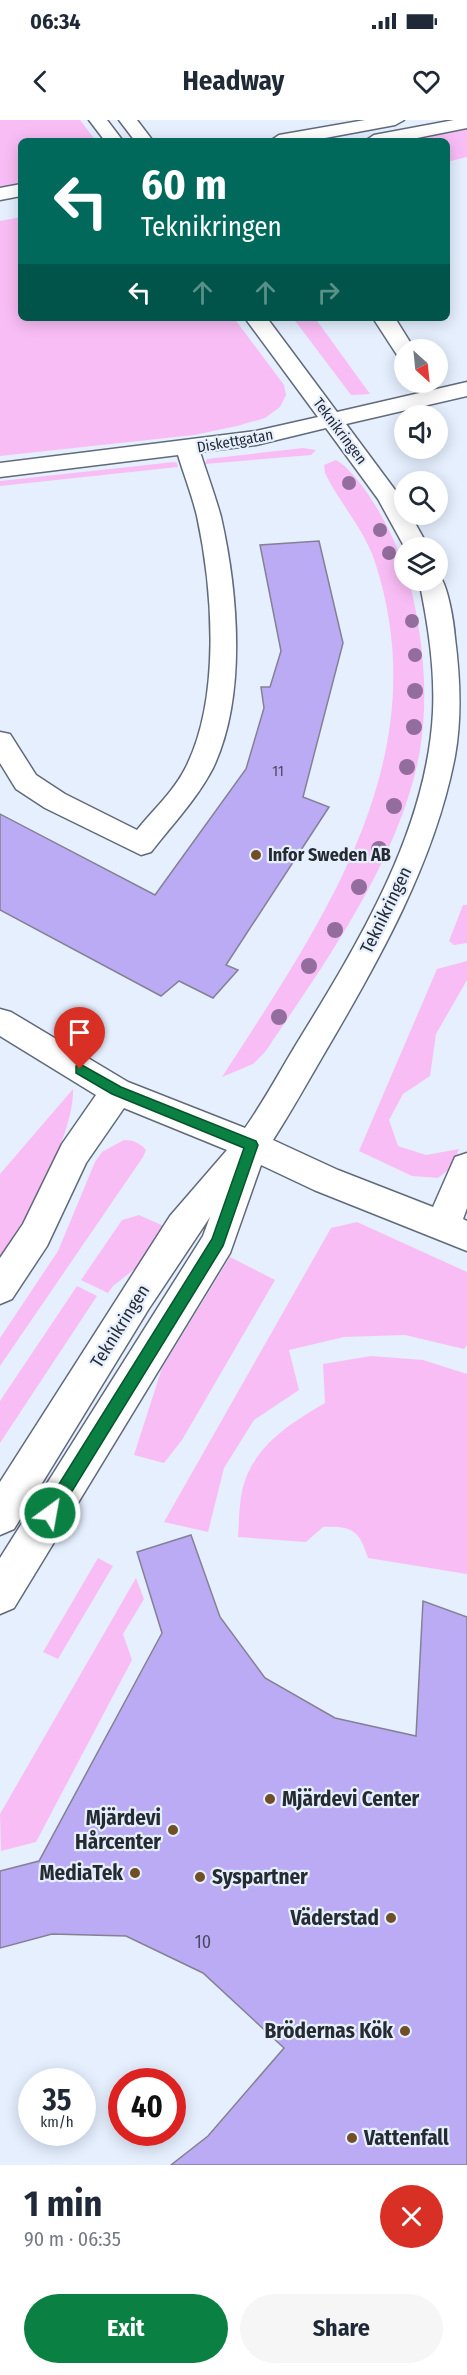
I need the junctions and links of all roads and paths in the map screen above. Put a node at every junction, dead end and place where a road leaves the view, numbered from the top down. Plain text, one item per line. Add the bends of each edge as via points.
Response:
1 (98, 120) edge
2 (128, 120) edge
3 (395, 120) edge
4 (467, 123) edge
5 (112, 138) edge
6 (142, 138) edge
7 (296, 138) edge
8 (390, 138) edge
9 (18, 191) edge
10 (0, 194) edge
11 (18, 210) edge
12 (0, 213) edge
13 (258, 321) edge
14 (386, 321) edge
15 (398, 339) edge
16 (448, 389) edge
17 (467, 389) edge
18 (424, 393) edge
19 (332, 421) junction
20 (188, 449) junction
21 (0, 470) edge
22 (411, 537) edge
23 (434, 591) edge
24 (0, 741) edge
25 (0, 1021) edge
26 (117, 1090) junction
27 (251, 1145) junction
28 (467, 1167) edge
29 (455, 1230) edge
30 (0, 1288) edge
31 (0, 1516) edge
32 (0, 1594) edge

1 - 5 street
2 - 6 street
3 - 7 street
4 - 8 street
9 - 10 street
11 - 12 street
13 - 19 street, Teknikringen
14 - 15 street
16 - 17 street, Diskettgatan
18 - 19 street, Diskettgatan
19 - 20 street, Diskettgatan
19 - 22 street, Teknikringen via 389,498
20 - 21 street, Diskettgatan
20 - 24 street via 209,520 221,607 217,698 206,750 191,780 141,845 63,806 27,782
23 - 27 street, Teknikringen via 442,621 447,713 442,760 428,816 405,873 346,990
25 - 26 street
26 - 27 street
26 - 30 street via 74,1154 36,1235
27 - 29 street via 326,1180
27 - 31 street, Teknikringen via 184,1224
27 - 32 street, Teknikringen via 218,1242
28 - 29 street

